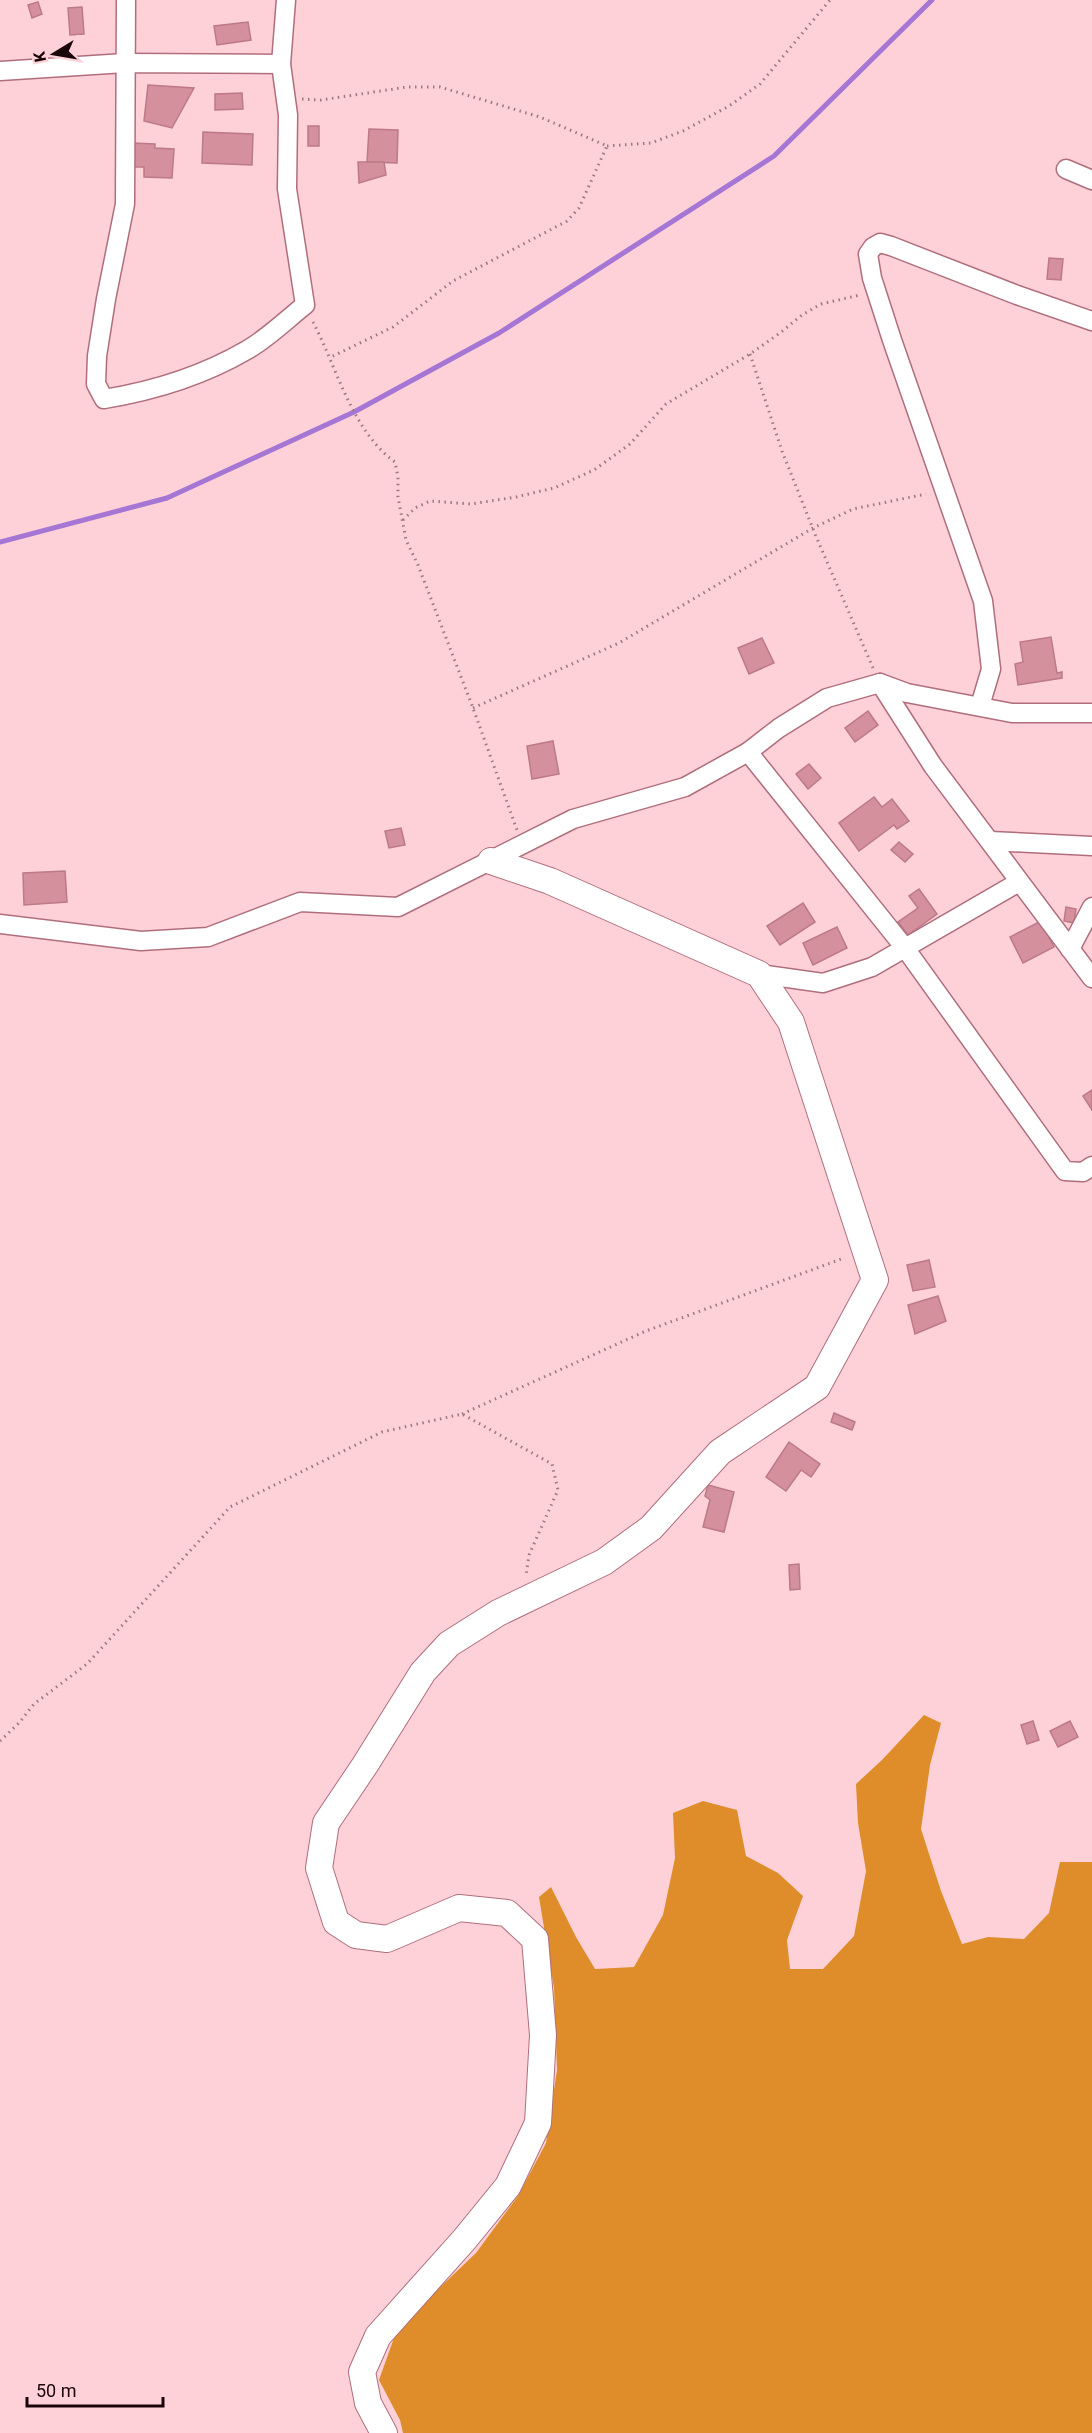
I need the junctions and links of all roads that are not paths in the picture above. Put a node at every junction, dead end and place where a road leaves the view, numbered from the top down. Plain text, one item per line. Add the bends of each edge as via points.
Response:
1 (126, 0) edge
2 (286, 0) edge
3 (125, 63) junction
4 (281, 64) junction
5 (0, 71) edge
6 (1066, 169) dead end
7 (1092, 180) edge
8 (1092, 321) edge
9 (880, 683) junction
10 (980, 706) junction
11 (1092, 713) edge
12 (748, 752) junction
13 (990, 841) junction
14 (1092, 846) edge
15 (491, 861) junction
16 (1019, 882) junction
17 (1092, 907) edge
18 (0, 924) edge
19 (905, 948) junction
20 (1070, 948) junction
21 (759, 974) junction
22 (1092, 978) edge
23 (1092, 1166) edge
24 (384, 2433) edge

1 - 3 street
2 - 4 street
3 - 4 street
3 - 4 street via 125,204 97,356 96,384 104,399 155,388 248,350 305,305 287,189 288,116
3 - 5 street
6 - 7 street
8 - 10 street via 880,243 868,254 877,292 982,601 991,669
9 - 10 street via 907,693
9 - 12 street via 827,698
9 - 13 street via 933,766
10 - 11 street via 1012,713
12 - 15 street via 685,787 573,819
12 - 19 street
13 - 14 street
13 - 16 street
15 - 18 street via 398,907 300,902 208,937 141,941
15 - 21 street via 550,881
16 - 19 street
16 - 20 street
17 - 20 street
19 - 21 street via 872,967 823,983
19 - 23 street via 1065,1171 1083,1172
20 - 22 street
21 - 24 street via 791,1022 875,1280 817,1387 720,1452 651,1528 604,1562 498,1613 449,1644 423,1672 326,1823 319,1868 336,1922 356,1935 387,1939 459,1908 507,1913 535,1940 543,2035 538,2123 508,2186 378,2336 362,2372 368,2403

